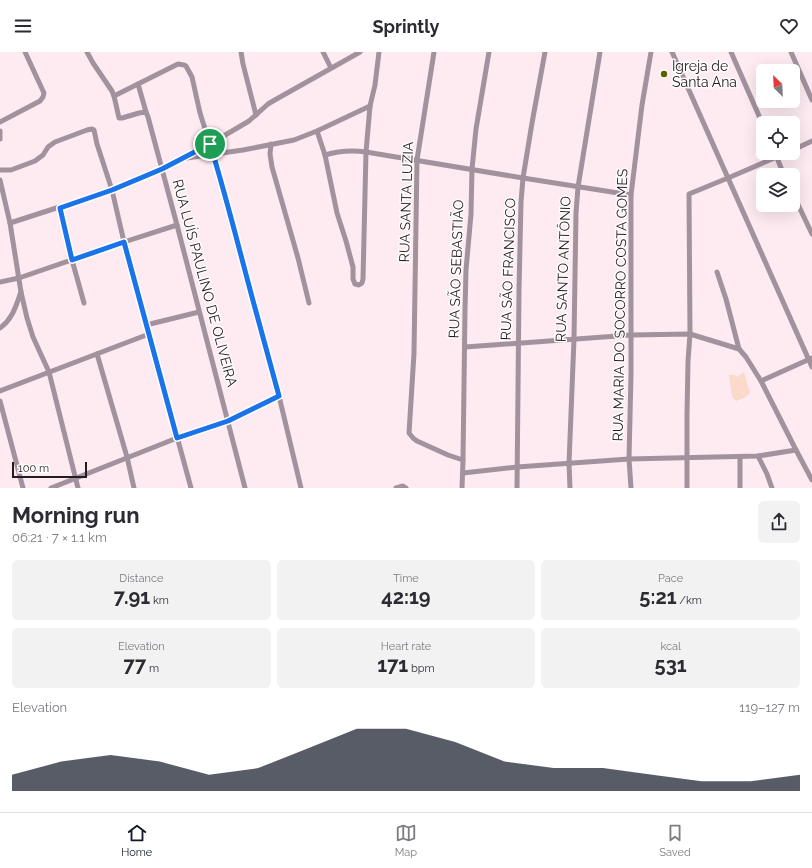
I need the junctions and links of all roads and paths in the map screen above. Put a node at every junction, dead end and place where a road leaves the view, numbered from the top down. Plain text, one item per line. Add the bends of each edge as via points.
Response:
1 (25, 52) edge
2 (241, 52) edge
3 (323, 52) edge
4 (360, 52) edge
5 (379, 52) edge
6 (434, 52) edge
7 (489, 52) edge
8 (545, 52) edge
9 (600, 52) edge
10 (652, 52) edge
11 (672, 52) edge
12 (731, 52) edge
13 (791, 52) edge
14 (88, 53) edge
15 (331, 68) junction
16 (138, 84) junction
17 (114, 96) junction
18 (812, 100) edge
19 (370, 106) junction
20 (146, 112) junction
21 (256, 116) junction
22 (759, 116) edge
23 (0, 122) edge
24 (0, 131) edge
25 (317, 131) junction
26 (0, 139) edge
27 (812, 141) edge
28 (210, 144) junction
29 (271, 144) junction
30 (800, 147) edge
31 (366, 152) junction
32 (213, 155) junction
33 (324, 155) junction
34 (182, 159) junction
35 (417, 160) junction
36 (766, 160) edge
37 (162, 169) junction
38 (472, 169) junction
39 (0, 170) edge
40 (523, 178) junction
41 (728, 178) junction
42 (0, 180) edge
43 (578, 187) junction
44 (112, 190) junction
45 (631, 195) junction
46 (60, 208) junction
47 (800, 209) edge
48 (10, 223) junction
49 (178, 225) junction
50 (812, 234) edge
51 (124, 242) junction
52 (72, 260) junction
53 (717, 272) dead end
54 (18, 278) junction
55 (0, 282) edge
56 (20, 292) junction
57 (84, 303) dead end
58 (309, 303) dead end
59 (199, 312) junction
60 (146, 325) junction
61 (0, 328) edge
62 (148, 334) junction
63 (690, 334) junction
64 (631, 335) junction
65 (574, 339) junction
66 (518, 343) junction
67 (465, 346) junction
68 (738, 349) junction
69 (97, 354) junction
70 (810, 359) edge
71 (812, 367) edge
72 (49, 372) junction
73 (762, 381) junction
74 (0, 391) edge
75 (279, 396) junction
76 (0, 401) edge
77 (228, 421) junction
78 (177, 438) junction
79 (796, 450) junction
80 (758, 456) junction
81 (127, 457) junction
82 (740, 457) junction
83 (686, 458) junction
84 (629, 459) junction
85 (463, 460) junction
86 (569, 463) junction
87 (517, 467) junction
88 (463, 473) junction
89 (76, 479) junction
90 (812, 480) edge
91 (23, 488) edge
92 (51, 488) edge
93 (78, 488) edge
94 (134, 488) edge
95 (191, 488) edge
96 (244, 488) edge
97 (301, 488) edge
98 (396, 488) edge
99 (406, 488) edge
100 (462, 488) edge
101 (517, 488) edge
102 (570, 488) edge
103 (631, 488) edge
104 (687, 488) edge
105 (740, 488) edge
106 (772, 488) edge

1 - 23 street via 44,93 43,97
2 - 21 street
3 - 15 street
4 - 15 street
5 - 19 street
6 - 35 street, RUA SANTA LUZIA
7 - 38 street, RUA SÃO SEBASTIÃO
8 - 40 street, RUA SÃO FRANCISCO
9 - 43 street, RUA SANTO ANTÔNIO
10 - 45 street, RUA MARIA DO SOCORRO COSTA GOMES via 642,105
11 - 41 street
12 - 22 street
13 - 18 street
14 - 17 street
15 - 21 street via 268,104
16 - 17 street
16 - 20 street, RUA LUÍS PAULINO DE OLIVEIRA
16 - 28 street via 178,64 186,66 192,77
17 - 20 street via 119,118
19 - 25 street
19 - 31 street
20 - 37 street, RUA LUÍS PAULINO DE OLIVEIRA
21 - 28 street
24 - 26 street
25 - 29 street via 294,140
25 - 33 street
27 - 30 street
28 - 32 street
28 - 34 street
29 - 32 street
29 - 58 street via 270,161
31 - 33 street via 341,151
31 - 33 street via 363,279 360,285 355,284 353,267
31 - 35 street
32 - 34 street
32 - 75 street
34 - 37 street
35 - 38 street
35 - 85 street, RUA SANTA LUZIA via 414,353 409,433 417,441
36 - 41 street
37 - 44 street
37 - 49 street, RUA LUÍS PAULINO DE OLIVEIRA
38 - 40 street
38 - 67 street, RUA SÃO SEBASTIÃO via 466,270
39 - 44 street via 11,170 34,161 43,156 48,147 55,142 93,129
40 - 43 street
40 - 66 street, RUA SÃO FRANCISCO
41 - 63 street via 689,194
41 - 70 street
42 - 48 street
43 - 45 street
43 - 65 street, RUA SANTO ANTÔNIO
44 - 46 street
44 - 51 street
45 - 64 street, RUA MARIA DO SOCORRO COSTA GOMES
46 - 48 street
46 - 52 street
47 - 50 street
48 - 54 street
49 - 51 street
49 - 59 street, RUA LUÍS PAULINO DE OLIVEIRA
51 - 52 street
51 - 60 street
52 - 54 street
52 - 57 street
53 - 68 street
54 - 55 street
54 - 56 street
56 - 61 street via 13,313
56 - 72 street via 31,330
59 - 60 street
59 - 77 street, RUA LUÍS PAULINO DE OLIVEIRA
60 - 62 street
62 - 69 street
62 - 78 street
63 - 64 street
63 - 68 street
63 - 83 street
64 - 65 street
64 - 84 street, RUA MARIA DO SOCORRO COSTA GOMES
65 - 66 street
65 - 86 street, RUA SANTO ANTÔNIO
66 - 67 street
66 - 87 street, RUA SÃO FRANCISCO
67 - 85 street, RUA SÃO SEBASTIÃO
68 - 73 street
69 - 72 street
69 - 81 street
70 - 71 street
70 - 73 street
72 - 74 street
72 - 89 street
73 - 79 street
75 - 77 street
75 - 97 street
76 - 91 street
77 - 78 street
77 - 96 street, RUA LUÍS PAULINO DE OLIVEIRA
78 - 81 street
78 - 95 street
79 - 80 street
79 - 90 street
80 - 82 street
80 - 106 street
81 - 89 street
81 - 94 street
82 - 83 street
82 - 105 street
83 - 84 street
83 - 104 street
84 - 86 street
84 - 103 street, RUA MARIA DO SOCORRO COSTA GOMES
85 - 88 street, RUA SÃO SEBASTIÃO
86 - 87 street
86 - 102 street, RUA SANTO ANTÔNIO
87 - 88 street
87 - 101 street, RUA SÃO FRANCISCO
88 - 100 street, RUA SÃO SEBASTIÃO
89 - 92 street
89 - 93 street
98 - 99 street

